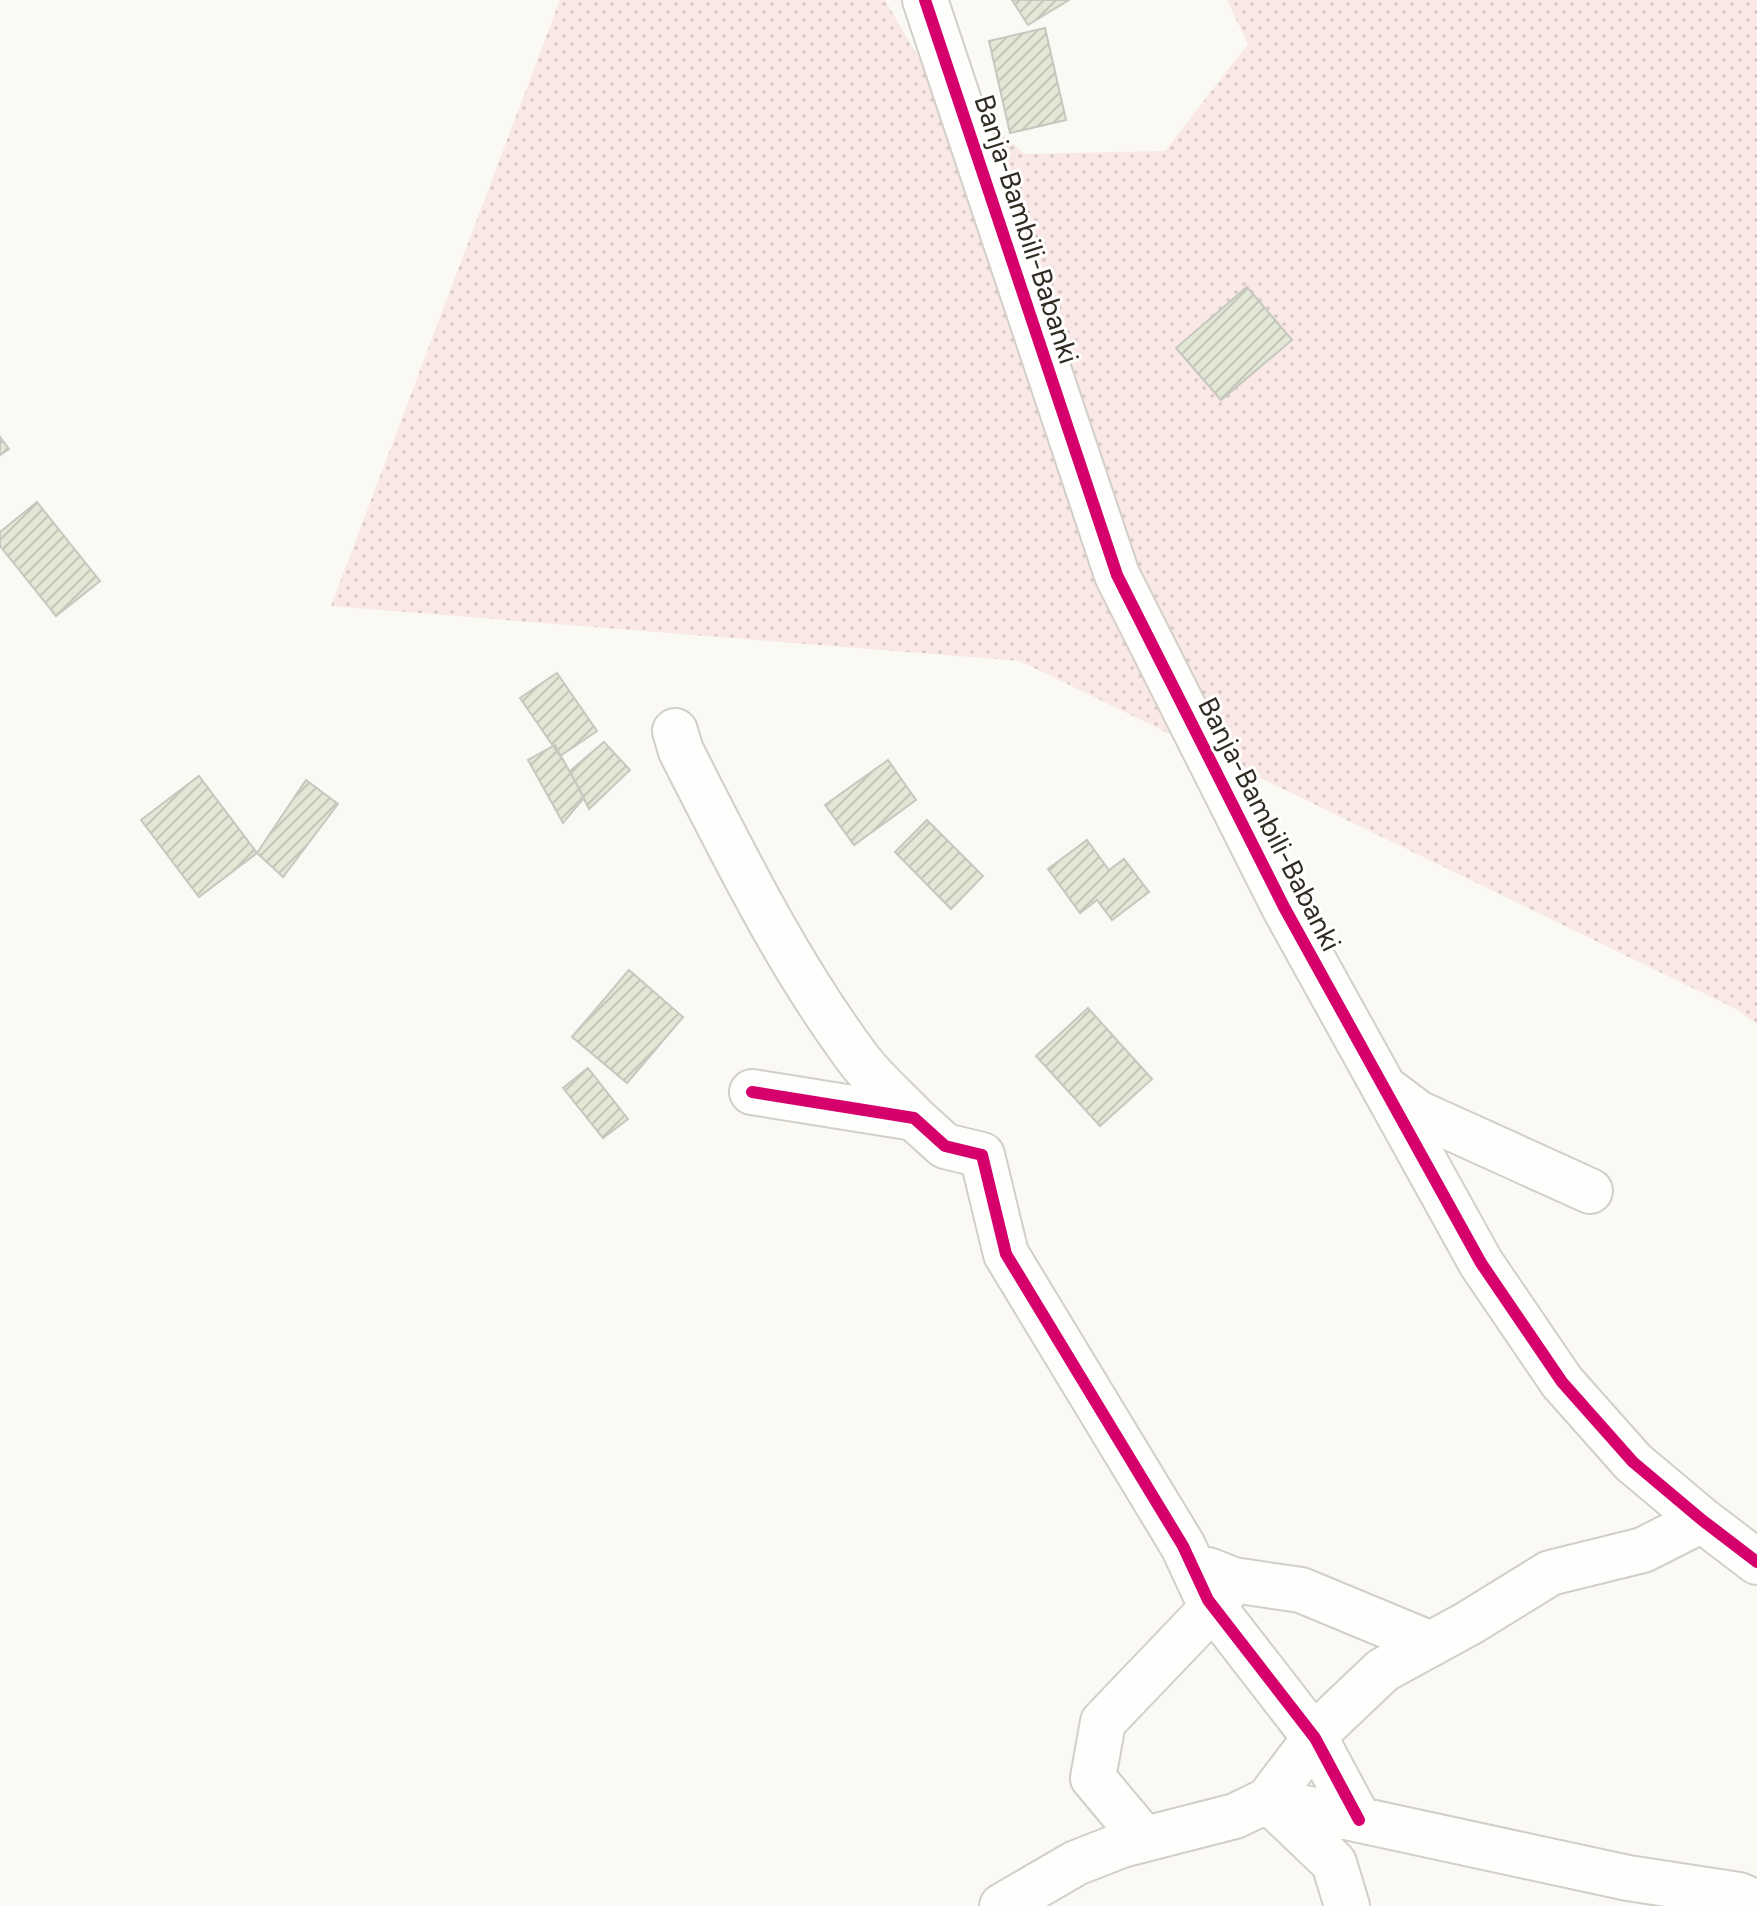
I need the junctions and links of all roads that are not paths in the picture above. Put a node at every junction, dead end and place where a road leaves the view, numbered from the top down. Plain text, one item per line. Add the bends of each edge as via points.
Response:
1 (925, 0) edge
2 (675, 731) dead end
3 (1388, 1091) junction
4 (752, 1092) dead end
5 (914, 1118) junction
6 (1590, 1191) dead end
7 (1702, 1520) junction
8 (1757, 1562) edge
9 (1223, 1593) junction
10 (1431, 1644) junction
11 (1315, 1738) junction
12 (1268, 1800) junction
13 (1359, 1820) junction
14 (1144, 1839) junction
15 (1757, 1903) edge
16 (1002, 1906) edge
17 (1347, 1906) edge

1 - 3 street, Banja-Bambili-Babanki via 1117,575 1284,907
2 - 5 street via 739,864 800,972 861,1062
3 - 6 street via 1418,1113
3 - 7 street, Banja-Bambili-Babanki via 1481,1263 1562,1382 1633,1462
4 - 5 street
5 - 9 street via 945,1146 982,1155 1006,1254 1190,1563
7 - 8 street, Banja-Bambili-Babanki
7 - 10 street via 1643,1550 1550,1573
9 - 10 street via 1301,1590
9 - 11 street
9 - 14 street via 1103,1722 1093,1778
10 - 11 street via 1383,1670
11 - 12 street
11 - 13 street
12 - 13 street
12 - 14 street via 1235,1816
12 - 17 street via 1334,1863
13 - 15 street via 1628,1878 1739,1895
14 - 16 street via 1076,1863

